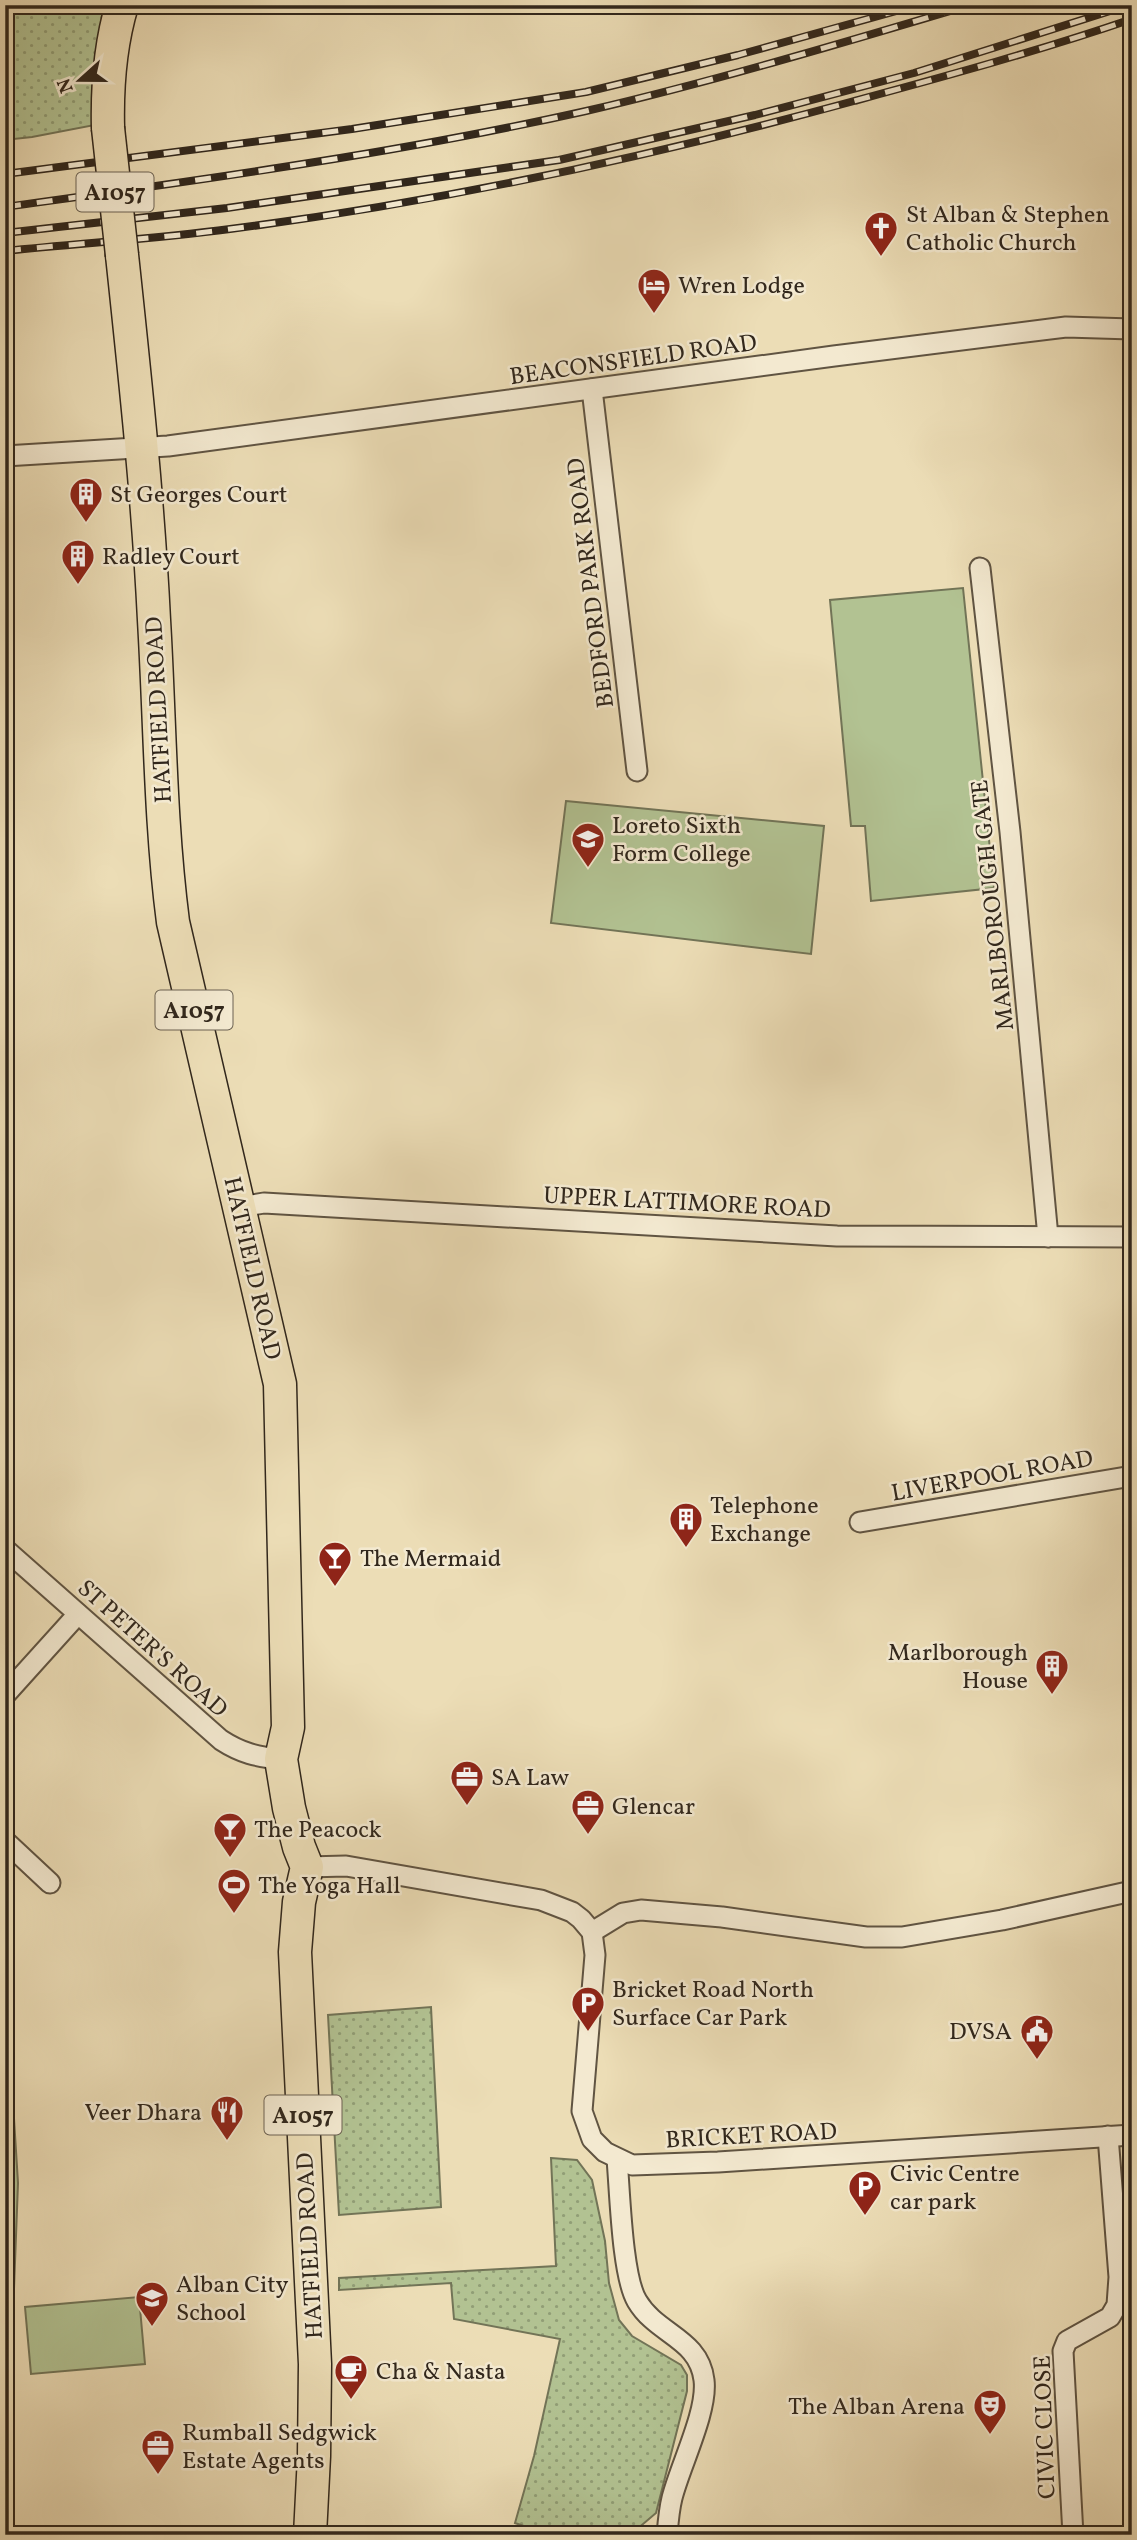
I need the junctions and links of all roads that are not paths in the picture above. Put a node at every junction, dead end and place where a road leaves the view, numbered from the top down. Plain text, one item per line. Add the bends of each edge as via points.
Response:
1 (122, 5) edge
2 (1132, 329) edge
3 (592, 389) junction
4 (142, 449) junction
5 (5, 456) edge
6 (980, 568) dead end
7 (636, 771) dead end
8 (239, 1207) junction
9 (1048, 1237) junction
10 (1132, 1237) edge
11 (1132, 1476) edge
12 (860, 1522) dead end
13 (5, 1549) edge
14 (78, 1614) junction
15 (5, 1695) edge
16 (281, 1759) junction
17 (5, 1841) edge
18 (307, 1867) junction
19 (50, 1882) dead end
20 (1132, 1891) edge
21 (592, 1932) junction
22 (1132, 2135) edge
23 (1108, 2136) junction
24 (617, 2159) junction
25 (310, 2535) edge
26 (667, 2535) edge
27 (1073, 2535) edge

1 - 4 main road, HATFIELD ROAD / A1057, bridge via 107,97 108,128
2 - 3 street, BEACONSFIELD ROAD via 1066,327
3 - 4 street, BEACONSFIELD ROAD
3 - 7 street, BEDFORD PARK ROAD
4 - 5 street, BEACONSFIELD ROAD
4 - 8 main road, HATFIELD ROAD / A1057 via 168,886
6 - 9 street, MARLBOROUGH GATE
8 - 9 street, UPPER LATTIMORE ROAD via 264,1203 837,1236
8 - 16 main road, HATFIELD ROAD / A1057 via 280,1384 288,1727
9 - 10 street, UPPER LATTIMORE ROAD
11 - 12 street, LIVERPOOL ROAD
13 - 14 street, ST PETER'S ROAD
14 - 15 street
14 - 16 street, ST PETER'S ROAD via 221,1740 254,1756
16 - 18 main road, HATFIELD ROAD / A1057 via 289,1808
17 - 19 street
18 - 21 street via 346,1866 541,1900 572,1912
18 - 25 main road, HATFIELD ROAD / A1057 via 295,1952 315,2364
20 - 21 street via 902,1937 866,1937 641,1910 623,1913
21 - 24 street via 595,1955 582,2111 592,2139
22 - 23 street, BRICKET ROAD
23 - 24 street, BRICKET ROAD via 670,2164 632,2165
23 - 27 street, CIVIC CLOSE via 1117,2305 1110,2316 1067,2341 1063,2351
24 - 26 street via 629,2283 645,2312 692,2350 704,2381 701,2406 671,2499

